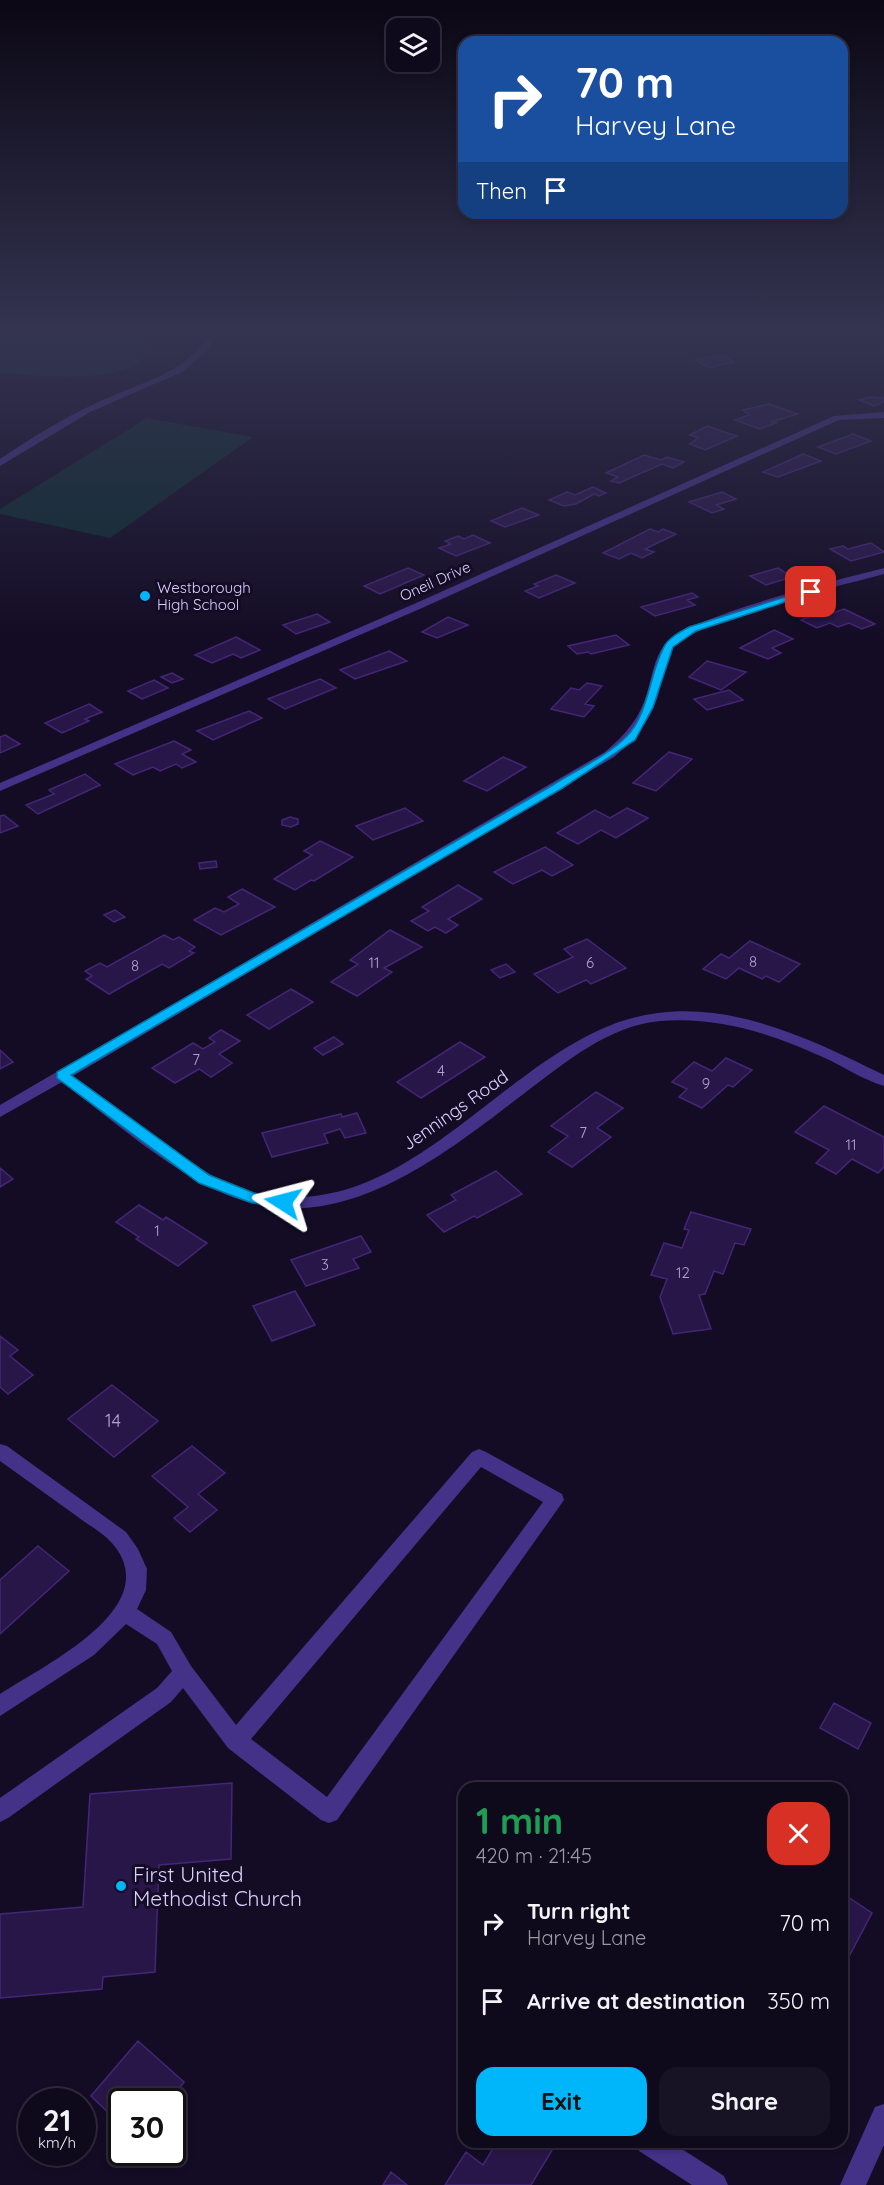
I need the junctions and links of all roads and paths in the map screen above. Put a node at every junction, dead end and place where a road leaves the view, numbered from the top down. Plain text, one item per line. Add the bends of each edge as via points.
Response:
1 (44, 434) edge
2 (800, 434) edge
3 (0, 463) edge
4 (884, 571) edge
5 (0, 787) edge
6 (62, 1075) junction
7 (884, 1081) edge
8 (0, 1112) edge
9 (0, 1451) edge
10 (125, 1612) junction
11 (184, 1673) junction
12 (0, 1706) edge
13 (236, 1741) junction
14 (0, 1811) edge
15 (884, 2116) edge
16 (657, 2148) edge
17 (715, 2185) edge
18 (853, 2185) edge

1 - 3 street
2 - 5 street, Oneil Drive
4 - 6 street via 692,629 669,646 648,707 631,738 613,751
6 - 7 street, Jennings Road via 204,1179 252,1198 283,1202 311,1202 348,1193 395,1174 578,1046 606,1032 658,1018 707,1018 772,1030
6 - 8 street
9 - 10 street via 116,1534 137,1570 135,1592
10 - 11 street via 164,1638
10 - 12 street via 110,1631
11 - 13 street
11 - 14 street via 164,1695
13 - 13 street via 330,1812 555,1500 479,1457
15 - 18 street
16 - 17 street

